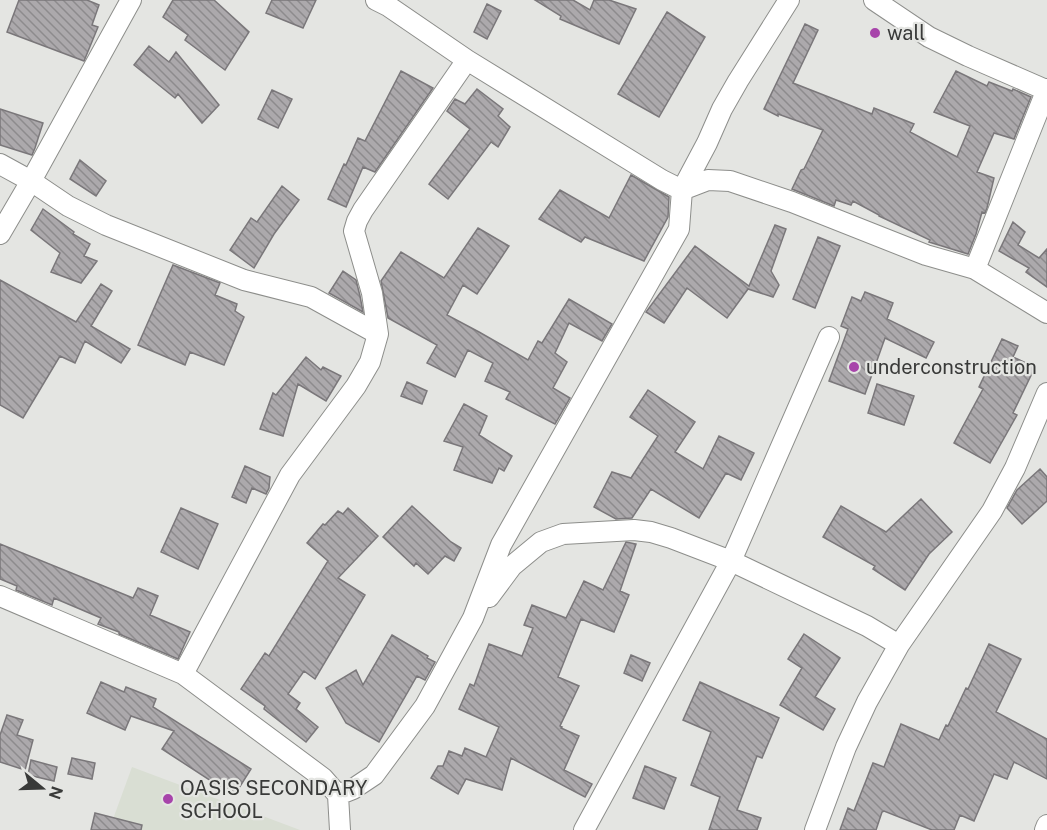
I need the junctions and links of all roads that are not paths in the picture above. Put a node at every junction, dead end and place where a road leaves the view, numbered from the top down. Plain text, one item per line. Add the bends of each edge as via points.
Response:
1 (131, 0) edge
2 (376, 0) edge
3 (789, 0) edge
4 (874, 0) edge
5 (467, 60) junction
6 (1047, 90) edge
7 (0, 164) edge
8 (31, 181) junction
9 (682, 190) junction
10 (0, 234) edge
11 (975, 269) junction
12 (1047, 314) edge
13 (378, 334) junction
14 (829, 337) dead end
15 (1047, 393) edge
16 (732, 561) junction
17 (0, 596) edge
18 (473, 618) junction
19 (899, 645) junction
20 (183, 674) junction
21 (338, 795) junction
22 (1047, 825) edge
23 (340, 830) edge
24 (584, 830) edge
25 (815, 830) edge
26 (1045, 830) edge

1 - 8 street
2 - 5 street
3 - 9 street via 738,81
4 - 6 street via 929,37
5 - 9 street
5 - 13 street via 357,221 354,231 372,293
6 - 11 street
7 - 8 street
8 - 10 street
8 - 13 street via 106,225 244,280 311,297
9 - 11 street via 708,180 730,181 926,255
9 - 18 street via 679,230 501,545
11 - 12 street
13 - 20 street via 370,362 290,475
14 - 16 street
15 - 19 street via 992,511
16 - 18 street via 651,532 563,534 541,542 512,566
16 - 19 street
16 - 24 street
17 - 20 street
18 - 21 street via 425,706 374,775
19 - 25 street via 846,747
20 - 21 street via 323,778
21 - 23 street
22 - 26 street

